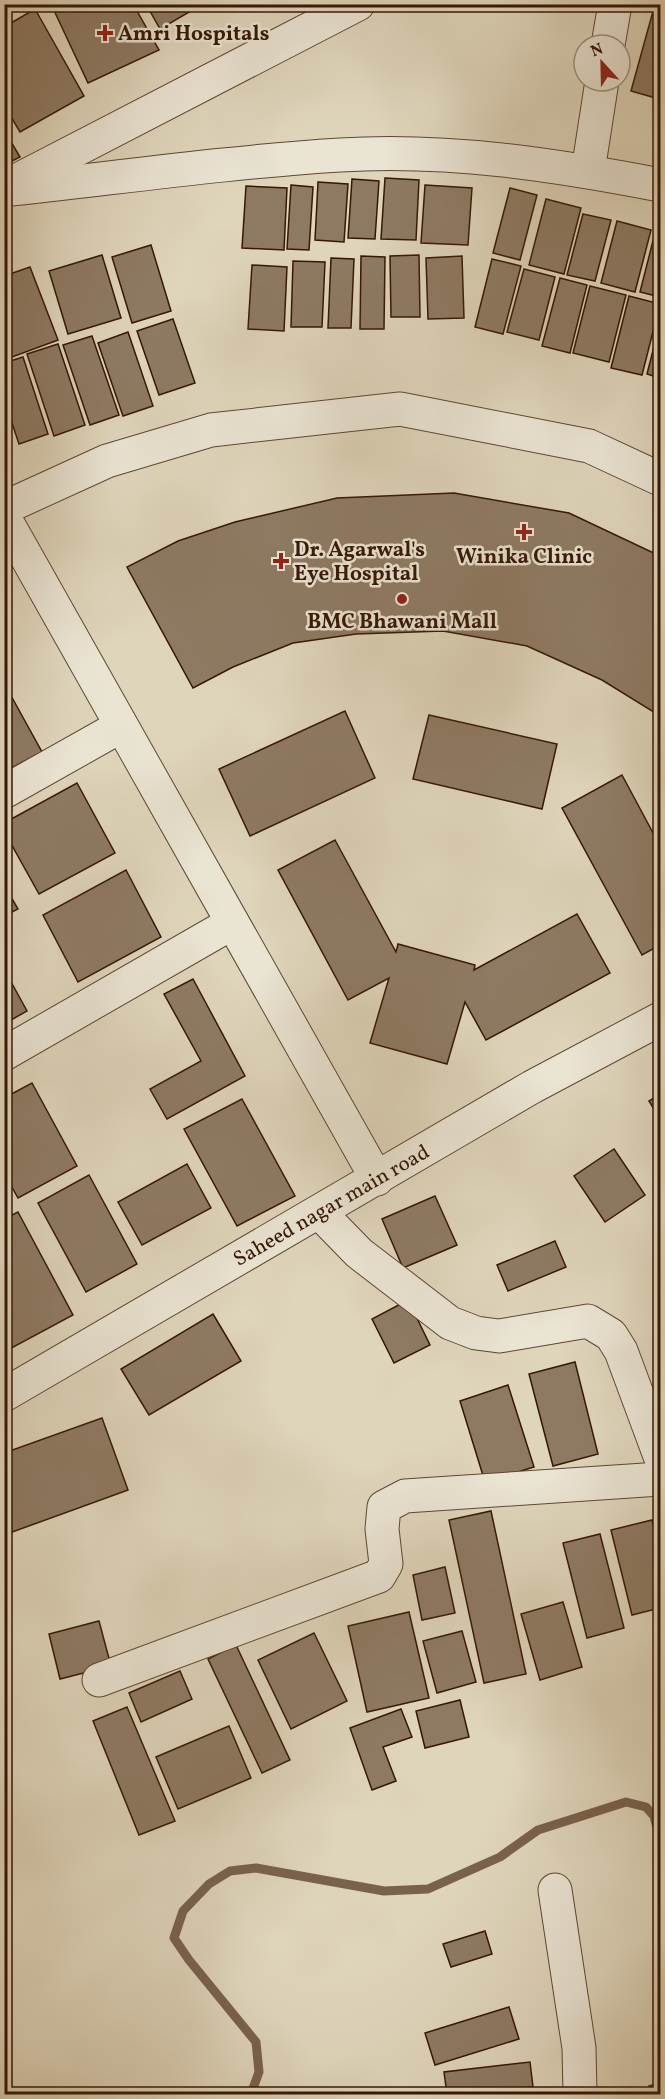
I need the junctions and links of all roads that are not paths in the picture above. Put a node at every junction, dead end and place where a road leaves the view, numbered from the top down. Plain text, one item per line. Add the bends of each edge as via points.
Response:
1 (358, 4) edge
2 (615, 4) edge
3 (610, 33) edge
4 (600, 93) edge
5 (588, 171) junction
6 (660, 185) edge
7 (4, 188) edge
8 (660, 479) edge
9 (4, 508) edge
10 (4, 518) edge
11 (122, 726) junction
12 (4, 792) edge
13 (232, 923) junction
14 (660, 1019) edge
15 (4, 1054) edge
16 (377, 1179) junction
17 (319, 1212) junction
18 (4, 1395) edge
19 (660, 1456) edge
20 (660, 1479) edge
21 (99, 1680) dead end
22 (555, 1890) dead end
23 (580, 2094) edge

1 - 7 street
2 - 3 street
4 - 5 street
5 - 6 street
5 - 7 street via 463,156 341,154
8 - 9 street via 589,446 400,409 211,430 107,461
10 - 11 street
11 - 12 street
11 - 13 street
13 - 15 street
13 - 16 street
14 - 16 street, Saheed nagar main road via 532,1087
16 - 17 street, Saheed nagar main road
17 - 18 street, Saheed nagar main road
17 - 19 street via 359,1253 450,1323 499,1336 588,1321 611,1335 642,1401
20 - 21 street via 405,1496 384,1507 386,1564 379,1576
22 - 23 street via 579,2048

